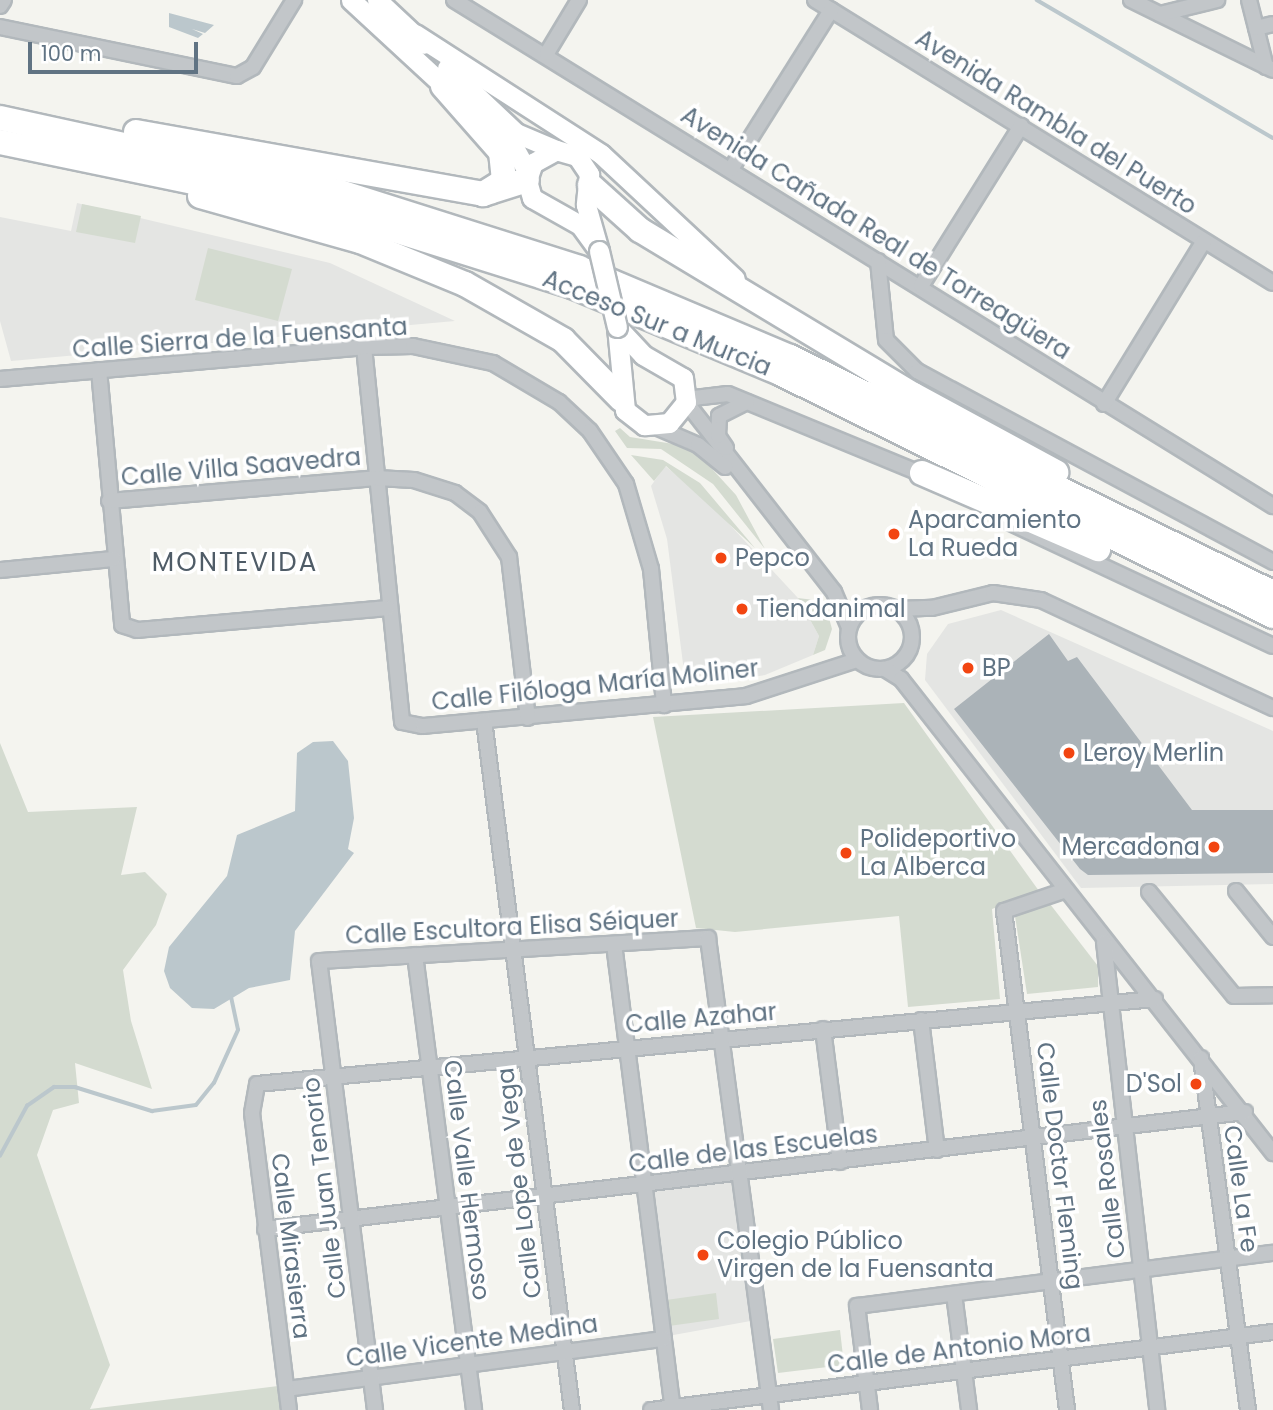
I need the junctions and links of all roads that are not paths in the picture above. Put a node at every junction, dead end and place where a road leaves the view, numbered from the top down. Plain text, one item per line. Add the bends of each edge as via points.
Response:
1 (4, 0) edge
2 (294, 0) edge
3 (351, 0) edge
4 (377, 0) edge
5 (454, 0) edge
6 (579, 0) edge
7 (815, 0) edge
8 (1131, 0) edge
9 (1217, 0) edge
10 (1249, 0) edge
11 (0, 6) edge
12 (831, 10) junction
13 (1160, 14) junction
14 (1273, 24) edge
15 (0, 27) edge
16 (1256, 28) junction
17 (415, 34) junction
18 (547, 53) junction
19 (1270, 69) edge
20 (443, 86) junction
21 (10, 121) edge
22 (1021, 126) junction
23 (0, 142) edge
24 (556, 150) junction
25 (79, 158) junction
26 (731, 169) junction
27 (528, 177) junction
28 (588, 190) junction
29 (483, 194) junction
30 (555, 213) junction
31 (1204, 241) junction
32 (599, 251) junction
33 (878, 261) junction
34 (1273, 283) edge
35 (921, 286) junction
36 (753, 295) junction
37 (617, 327) junction
38 (364, 347) junction
39 (657, 362) junction
40 (99, 370) junction
41 (0, 379) edge
42 (622, 393) junction
43 (686, 400) junction
44 (749, 402) junction
45 (1104, 404) junction
46 (656, 427) junction
47 (922, 473) junction
48 (376, 478) junction
49 (751, 488) junction
50 (109, 501) junction
51 (1273, 506) edge
52 (1160, 539) junction
53 (113, 559) junction
54 (1273, 562) edge
55 (0, 570) edge
56 (834, 592) junction
57 (1273, 593) edge
58 (866, 607) junction
59 (387, 608) junction
60 (932, 608) junction
61 (897, 609) junction
62 (1273, 616) edge
63 (1273, 625) edge
64 (849, 628) junction
65 (913, 636) junction
66 (848, 644) junction
67 (1273, 646) edge
68 (857, 660) junction
69 (830, 665) junction
70 (892, 667) junction
71 (664, 705) junction
72 (1273, 708) edge
73 (528, 718) junction
74 (484, 721) junction
75 (1063, 891) junction
76 (1236, 891) dead end
77 (1149, 892) dead end
78 (1273, 937) edge
79 (1104, 942) junction
80 (614, 944) junction
81 (513, 949) junction
82 (415, 956) junction
83 (319, 961) joint
84 (1273, 995) edge
85 (1155, 999) junction
86 (1107, 1003) junction
87 (1018, 1012) junction
88 (921, 1020) junction
89 (823, 1029) junction
90 (723, 1038) junction
91 (627, 1047) junction
92 (527, 1056) junction
93 (1201, 1057) junction
94 (429, 1065) junction
95 (333, 1073) junction
96 (253, 1087) joint
97 (1245, 1112) junction
98 (1209, 1117) junction
99 (1125, 1127) junction
100 (1034, 1138) junction
101 (937, 1150) junction
102 (1273, 1153) edge
103 (839, 1162) junction
104 (740, 1174) junction
105 (645, 1185) junction
106 (543, 1198) junction
107 (448, 1210) junction
108 (349, 1217) junction
109 (265, 1229) junction
110 (1273, 1253) edge
111 (1227, 1259) junction
112 (1141, 1270) junction
113 (1052, 1281) junction
114 (954, 1294) junction
115 (1273, 1332) edge
116 (1238, 1337) junction
117 (664, 1339) junction
118 (1150, 1348) junction
119 (563, 1352) junction
120 (1061, 1359) junction
121 (468, 1365) junction
122 (964, 1371) junction
123 (371, 1378) junction
124 (867, 1383) junction
125 (286, 1389) junction
126 (770, 1403) edge
127 (673, 1409) edge
128 (289, 1410) edge
129 (375, 1410) edge
130 (474, 1410) edge
131 (572, 1410) edge
132 (651, 1410) edge
133 (870, 1410) edge
134 (969, 1410) edge
135 (1068, 1410) edge
136 (1157, 1410) edge
137 (1248, 1410) edge

1 - 11 street
2 - 15 street via 253,67 237,76
3 - 20 street
4 - 17 street
5 - 18 street, Avenida Cañada Real de Torreagüera
6 - 18 street
7 - 12 street, Avenida Rambla del Puerto
8 - 13 street
9 - 13 street
10 - 16 street
12 - 22 street, Avenida Rambla del Puerto
12 - 26 street
13 - 19 street
14 - 16 street
16 - 19 street
17 - 24 street via 505,123
17 - 36 street via 601,154
18 - 26 street, Avenida Cañada Real de Torreagüera
20 - 27 street via 501,132
20 - 29 highway via 501,152 504,181
21 - 29 highway via 80,124 192,139
21 - 52 highway, Acceso Sur a Murcia via 340,192 579,268 790,357
22 - 31 street, Avenida Rambla del Puerto
22 - 35 street
23 - 25 highway, Acceso Sur a Murcia
24 - 27 street via 540,156
24 - 28 street via 584,164
25 - 42 highway via 360,241 465,284 563,340
25 - 62 highway, Acceso Sur a Murcia via 334,211 586,291 782,374
26 - 33 street, Avenida Cañada Real de Torreagüera
27 - 29 highway
27 - 30 street via 532,198
28 - 30 street via 573,209
28 - 32 street
28 - 36 highway via 640,230
30 - 32 street via 580,225
31 - 34 street, Avenida Rambla del Puerto
31 - 45 street
32 - 37 street, bridge
33 - 35 street, Avenida Cañada Real de Torreagüera
33 - 54 street via 886,340 917,372
35 - 45 street, Avenida Cañada Real de Torreagüera
36 - 52 highway via 914,395 1152,524
37 - 39 street
37 - 42 street
38 - 40 street, Calle Sierra de la Fuensanta
38 - 48 street
38 - 71 street, Calle Sierra de la Fuensanta via 424,348 493,362 559,402 590,431 626,484 642,526
39 - 42 street via 635,368
39 - 43 street via 683,378
40 - 41 street, Calle Sierra de la Fuensanta
40 - 50 street
42 - 46 street via 633,419
43 - 44 street via 710,392
43 - 46 street via 675,419
43 - 49 street
44 - 47 street
44 - 49 street via 724,409 717,424
45 - 51 street, Avenida Cañada Real de Torreagüera
46 - 49 street via 698,445
47 - 63 highway
47 - 67 street via 1058,551
48 - 50 street, Calle Villa Saavedra
48 - 59 street
48 - 73 street, Calle Villa Saavedra via 414,480 455,494 480,512 501,541 517,583
49 - 56 street
50 - 53 street
52 - 57 highway, Acceso Sur a Murcia
53 - 55 street
53 - 59 street via 119,617 128,629
56 - 58 street
56 - 64 street
58 - 61 street
58 - 64 street
59 - 74 street, Calle Filóloga María Moliner via 402,722
60 - 61 street
60 - 65 street
60 - 72 street via 982,593 1041,600
61 - 65 street
64 - 66 street
65 - 70 street
66 - 68 street
66 - 69 street, Calle Filóloga María Moliner
68 - 69 street, Calle Filóloga María Moliner
68 - 70 street
69 - 71 street, Calle Filóloga María Moliner via 746,696
70 - 75 street
71 - 73 street, Calle Filóloga María Moliner
73 - 74 street, Calle Filóloga María Moliner
74 - 81 street, Calle Lope de Vega
75 - 79 street
75 - 87 street, Calle Doctor Fleming via 1004,911
76 - 78 street
77 - 84 street via 1234,996
79 - 85 street
79 - 86 street, Calle Rosales
80 - 81 street, Calle Escultora Elisa Séiquer
80 - 90 street, Calle Escultora Elisa Séiquer via 708,938
80 - 91 street
81 - 82 street, Calle Escultora Elisa Séiquer
81 - 92 street, Calle Lope de Vega
82 - 83 street, Calle Escultora Elisa Séiquer
82 - 94 street, Calle Valle Hermoso
83 - 95 street, Calle Juan Tenorio
85 - 86 street, Calle Azahar
85 - 93 street
86 - 87 street, Calle Azahar
86 - 99 street, Calle Rosales
87 - 88 street, Calle Azahar
87 - 100 street, Calle Doctor Fleming
88 - 89 street, Calle Azahar
88 - 101 street
89 - 90 street, Calle Azahar
89 - 103 street
90 - 91 street, Calle Azahar
90 - 104 street
91 - 92 street, Calle Azahar
91 - 105 street
92 - 94 street, Calle Azahar
92 - 106 street, Calle Lope de Vega
93 - 97 street
93 - 98 street, Calle La Fe
94 - 95 street, Calle Azahar
94 - 107 street, Calle Valle Hermoso
95 - 96 street, Calle Azahar
95 - 108 street, Calle Juan Tenorio
96 - 109 street, Calle Mirasierra
97 - 98 street, Calle de las Escuelas
97 - 102 street
98 - 99 street, Calle de las Escuelas
98 - 111 street, Calle La Fe
99 - 100 street, Calle de las Escuelas
99 - 112 street, Calle Rosales
100 - 101 street, Calle de las Escuelas
100 - 113 street, Calle Doctor Fleming
101 - 103 street, Calle de las Escuelas
103 - 104 street, Calle de las Escuelas
104 - 105 street, Calle de las Escuelas
104 - 126 street
105 - 106 street, Calle de las Escuelas
105 - 117 street
106 - 107 street, Calle de las Escuelas
106 - 119 street, Calle Lope de Vega
107 - 108 street, Calle de las Escuelas
107 - 121 street, Calle Valle Hermoso
108 - 109 street, Calle de las Escuelas
108 - 123 street, Calle Juan Tenorio
109 - 125 street, Calle Mirasierra
110 - 111 street
111 - 112 street
111 - 116 street, Calle La Fe
112 - 113 street
112 - 118 street, Calle Rosales
113 - 114 street
113 - 120 street, Calle Doctor Fleming
114 - 122 street
114 - 124 street via 857,1307
115 - 116 street, Calle de Antonio Mora
116 - 118 street, Calle de Antonio Mora
116 - 137 street, Calle La Fe
117 - 119 street, Calle Vicente Medina
117 - 127 street
118 - 120 street, Calle de Antonio Mora
118 - 136 street, Calle Rosales
119 - 121 street, Calle Vicente Medina
119 - 131 street, Calle Lope de Vega
120 - 122 street, Calle de Antonio Mora
120 - 135 street, Calle Doctor Fleming
121 - 123 street, Calle Vicente Medina
121 - 130 street, Calle Valle Hermoso
122 - 124 street, Calle de Antonio Mora
122 - 134 street
123 - 125 street, Calle Vicente Medina
123 - 129 street, Calle Juan Tenorio
124 - 126 street, Calle de Antonio Mora
124 - 133 street
125 - 128 street, Calle Mirasierra
126 - 127 street, Calle de Antonio Mora
127 - 132 street, Calle de Antonio Mora

